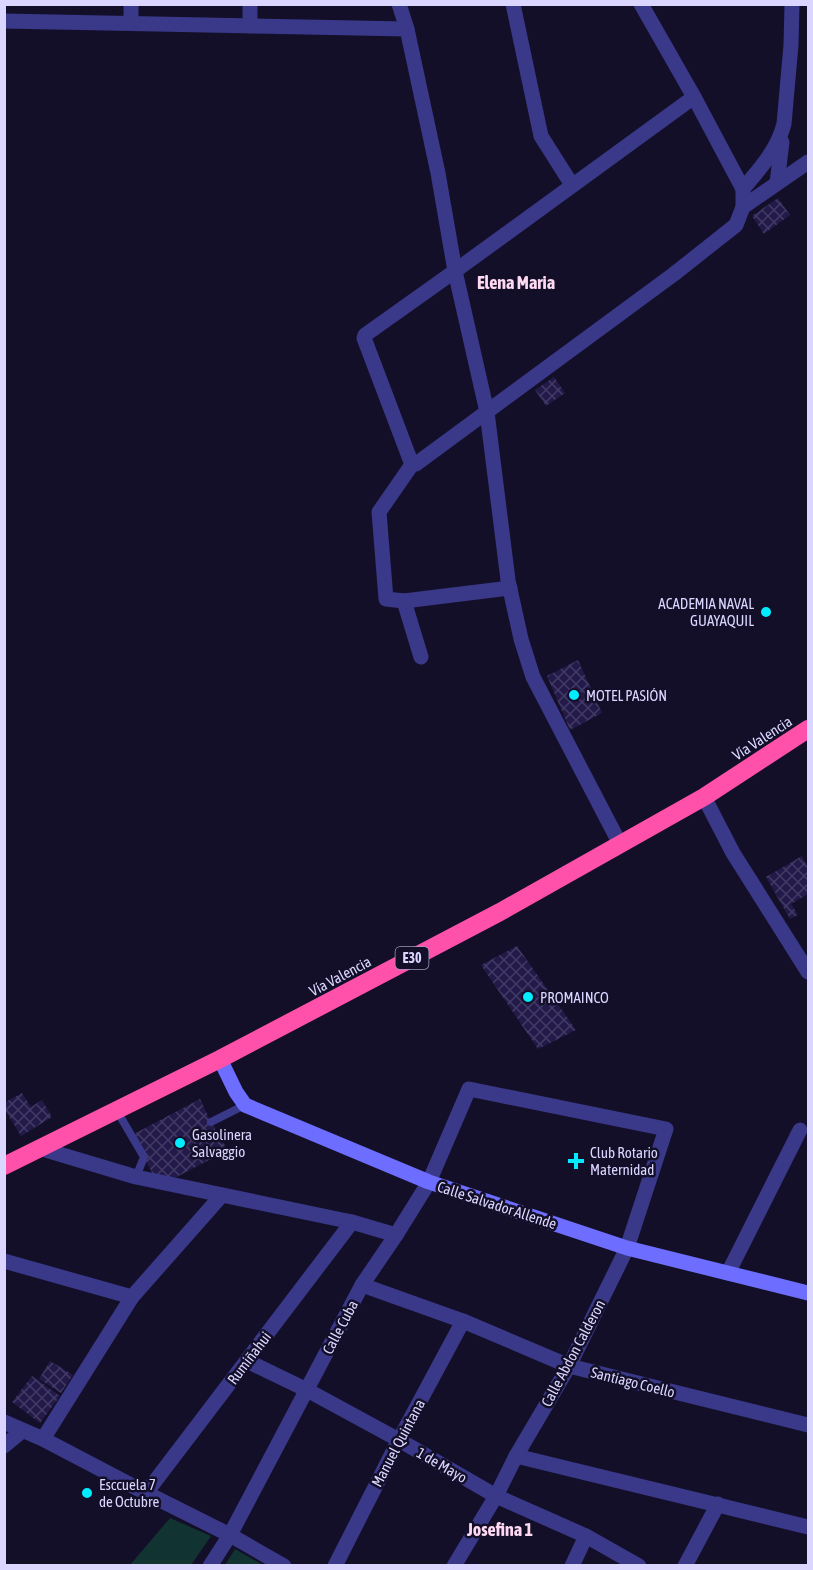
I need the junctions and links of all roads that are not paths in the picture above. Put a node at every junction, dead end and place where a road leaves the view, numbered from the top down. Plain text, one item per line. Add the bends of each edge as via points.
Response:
1 (131, 4) edge
2 (250, 4) edge
3 (513, 4) edge
4 (641, 4) edge
5 (792, 4) edge
6 (403, 6) edge
7 (4, 21) edge
8 (131, 23) junction
9 (250, 26) junction
10 (407, 28) junction
11 (694, 97) junction
12 (784, 124) junction
13 (808, 162) edge
14 (777, 183) junction
15 (572, 185) junction
16 (743, 189) junction
17 (743, 207) junction
18 (455, 272) junction
19 (487, 412) junction
20 (413, 464) junction
21 (510, 588) junction
22 (404, 601) junction
23 (421, 657) dead end
24 (808, 729) edge
25 (704, 796) junction
26 (620, 844) junction
27 (808, 972) edge
28 (220, 1059) junction
29 (245, 1105) junction
30 (117, 1111) junction
31 (211, 1122) dead end
32 (666, 1129) joint
33 (800, 1130) dead end
34 (39, 1148) junction
35 (4, 1166) edge
36 (135, 1177) junction
37 (429, 1182) junction
38 (222, 1195) junction
39 (352, 1222) junction
40 (396, 1235) junction
41 (627, 1248) junction
42 (4, 1261) edge
43 (728, 1273) junction
44 (362, 1285) junction
45 (808, 1293) edge
46 (132, 1297) junction
47 (463, 1321) junction
48 (247, 1361) junction
49 (569, 1366) junction
50 (307, 1390) junction
51 (4, 1422) edge
52 (808, 1425) edge
53 (22, 1431) junction
54 (44, 1439) junction
55 (399, 1440) junction
56 (4, 1446) edge
57 (516, 1456) junction
58 (146, 1493) junction
59 (496, 1496) junction
60 (718, 1504) junction
61 (808, 1527) edge
62 (230, 1535) junction
63 (586, 1536) junction
64 (210, 1566) edge
65 (284, 1566) edge
66 (335, 1566) edge
67 (454, 1566) edge
68 (572, 1566) edge
69 (639, 1566) edge
70 (685, 1566) edge

1 - 8 street
2 - 9 street
3 - 15 street via 541,136
4 - 11 street
5 - 12 street
6 - 10 street
7 - 8 street
8 - 9 street
9 - 10 street
10 - 18 street
11 - 15 street
11 - 16 street
12 - 14 street
12 - 16 street via 773,152
13 - 14 street
14 - 17 street
15 - 18 street
16 - 17 street
17 - 19 street via 736,225
18 - 19 street
18 - 20 street via 363,338
19 - 20 street
19 - 21 street
20 - 22 street via 379,512 386,598
21 - 22 street
21 - 26 street via 533,677
22 - 23 street
24 - 25 highway, Vía Valencia / E30
25 - 26 highway, Vía Valencia / E30
25 - 27 street via 734,853
26 - 28 highway, Vía Valencia / E30 via 500,912
28 - 29 street
28 - 30 highway, Vía Valencia / E30
29 - 31 lane
29 - 37 street, Calle Salvador Allende
30 - 34 highway, Vía Valencia / E30
30 - 36 lane via 144,1157
32 - 37 street, Calle Cuba via 469,1089
32 - 41 street, Calle Abdon Calderon
33 - 43 street
34 - 35 highway, Vía Valencia / E30
34 - 36 street
36 - 38 street
37 - 40 street, Calle Cuba
37 - 41 street, Calle Salvador Allende
38 - 39 street
38 - 46 street
39 - 40 street
39 - 48 street, Rumiñahui
40 - 44 street, Calle Cuba
41 - 43 street, Calle Salvador Allende
41 - 49 street, Calle Abdon Calderon
42 - 46 street
43 - 45 street, Calle Salvador Allende
44 - 47 street, Santiago Coello
44 - 50 street, Calle Cuba
46 - 54 street
47 - 49 street, Santiago Coello
47 - 55 street, Manuel Quintana
48 - 50 street, 1 de Mayo
48 - 58 street, Rumiñahui
49 - 52 street, Santiago Coello
49 - 57 street, Calle Abdon Calderon
50 - 55 street, 1 de Mayo
50 - 62 street, Calle Cuba
51 - 53 street
53 - 54 street
53 - 56 street
54 - 58 street
55 - 59 street, 1 de Mayo
55 - 66 street, Manuel Quintana
57 - 59 street, Calle Abdon Calderon
57 - 60 street
58 - 62 street
59 - 63 street, 1 de Mayo
59 - 67 street, Calle Abdon Calderon
60 - 61 street
60 - 70 street
62 - 64 street, Calle Cuba
62 - 65 street
63 - 68 street
63 - 69 street, 1 de Mayo

